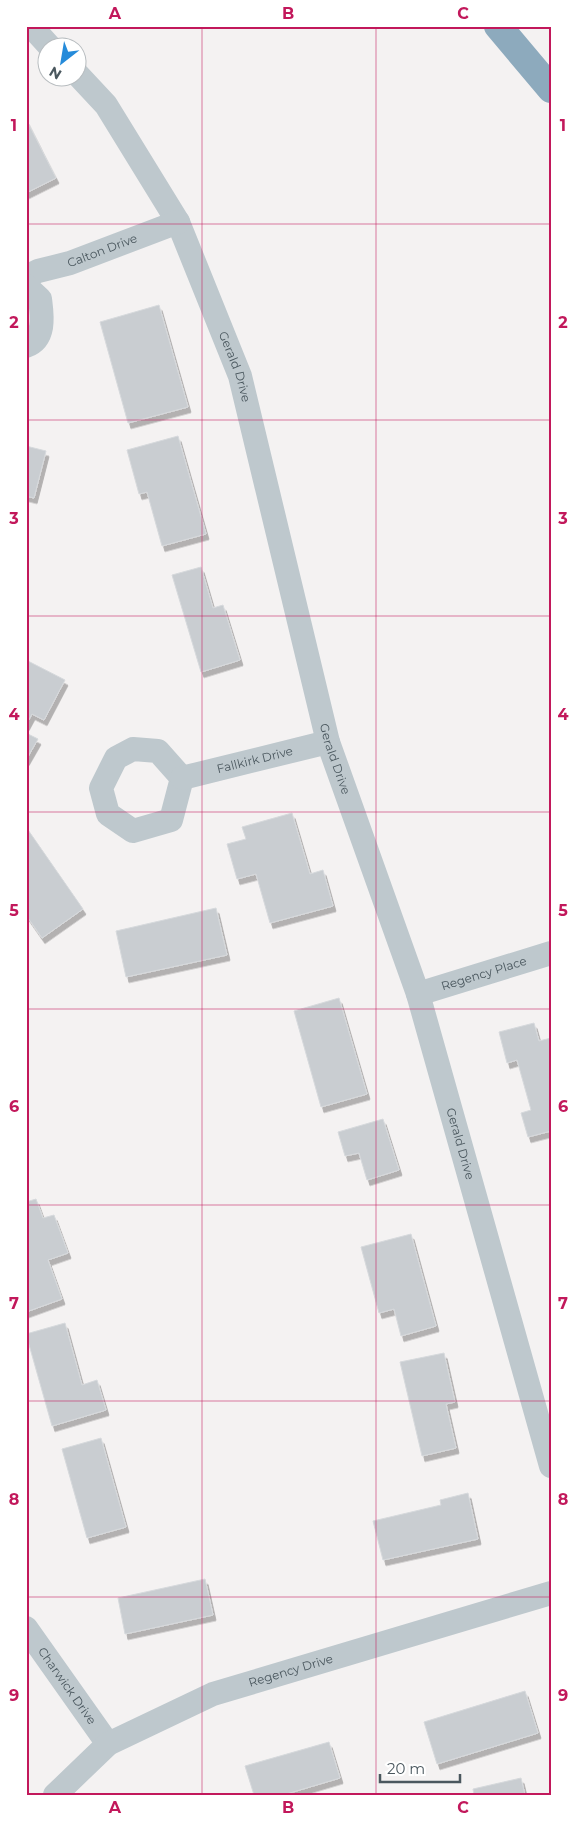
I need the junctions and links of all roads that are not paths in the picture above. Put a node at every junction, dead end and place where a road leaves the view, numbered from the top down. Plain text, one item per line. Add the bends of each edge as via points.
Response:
1 (31, 26) edge
2 (498, 26) edge
3 (42, 38) edge
4 (88, 86) edge
5 (551, 89) edge
6 (178, 222) junction
7 (26, 277) edge
8 (26, 286) edge
9 (26, 346) edge
10 (328, 742) junction
11 (182, 778) dead end
12 (551, 953) edge
13 (418, 994) junction
14 (551, 1466) edge
15 (551, 1593) edge
16 (26, 1628) edge
17 (108, 1744) junction
18 (56, 1795) edge

1 - 3 street
2 - 5 highway
4 - 6 street, Gerald Drive via 106,105
6 - 7 street, Calton Drive
6 - 10 street, Gerald Drive via 240,376
8 - 9 street via 40,299 43,326 32,344
10 - 11 street, Fallkirk Drive
10 - 13 street, Gerald Drive
12 - 13 street, Regency Place
13 - 14 street, Gerald Drive
15 - 17 street, Regency Drive via 213,1694
16 - 17 street, Charwick Drive
17 - 18 street, Regency Drive

